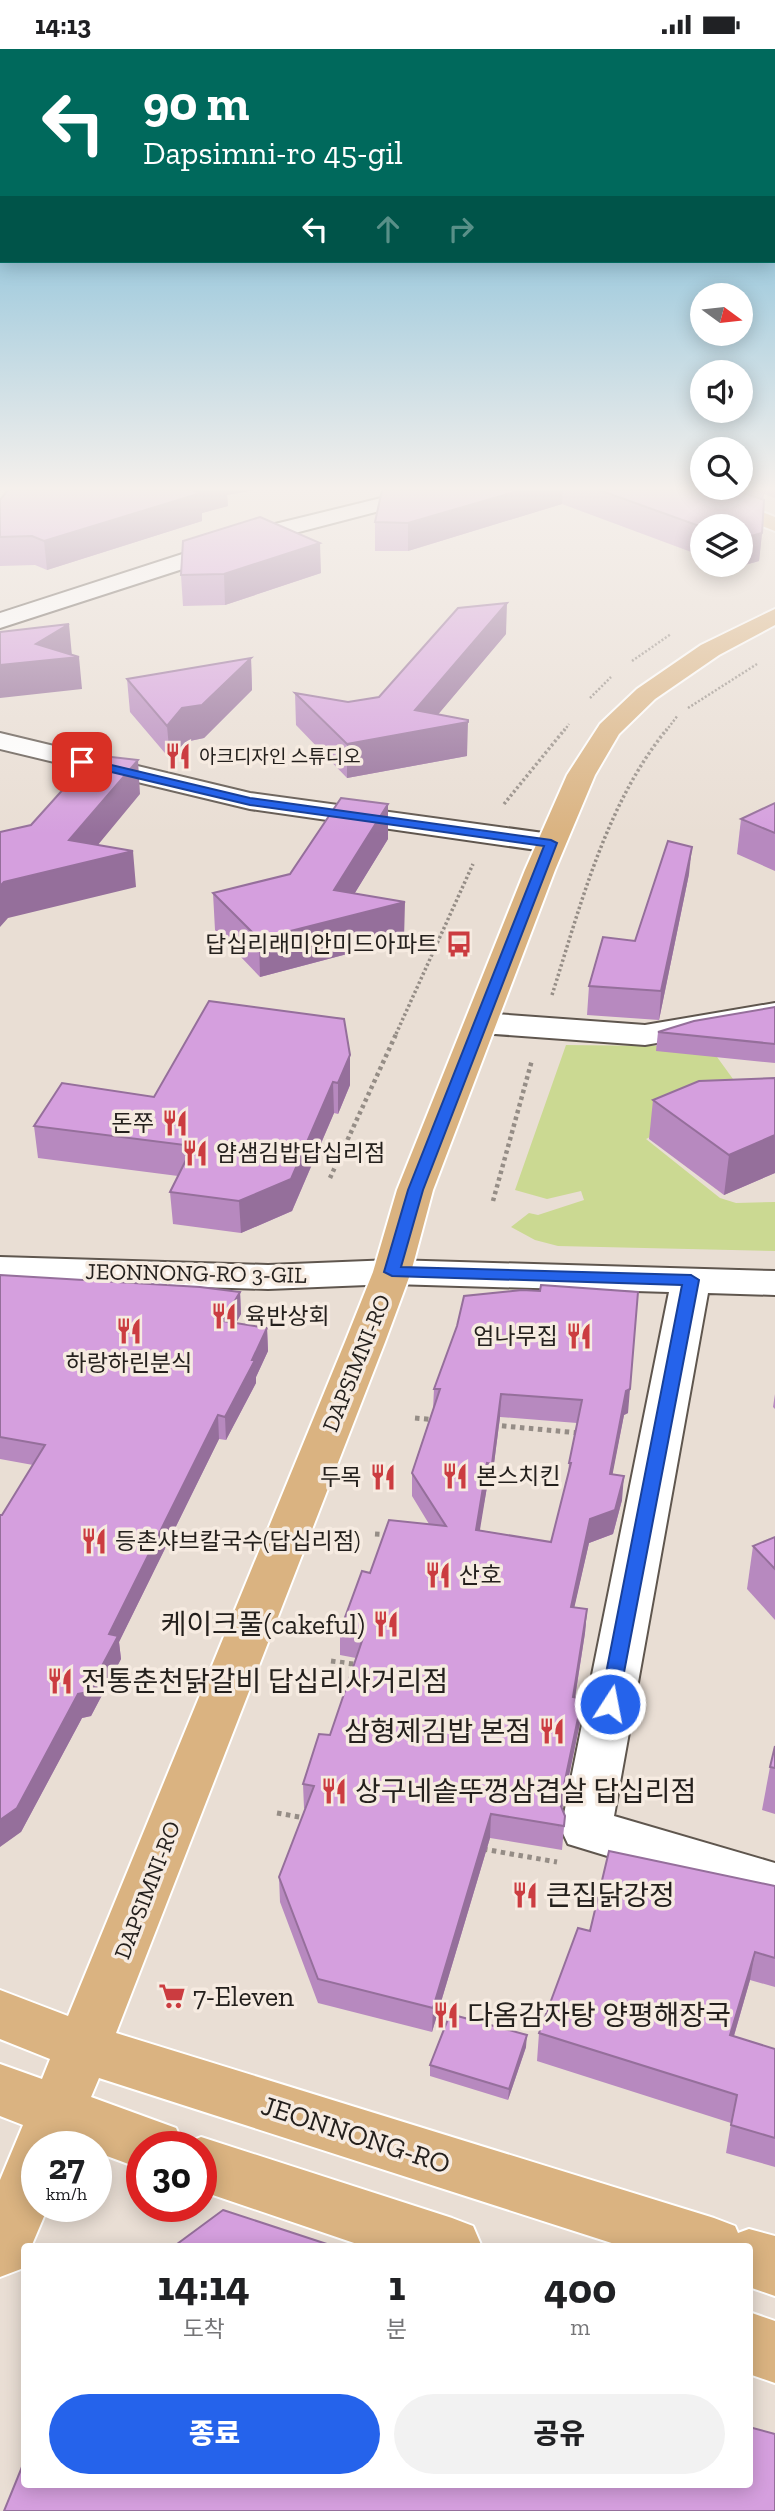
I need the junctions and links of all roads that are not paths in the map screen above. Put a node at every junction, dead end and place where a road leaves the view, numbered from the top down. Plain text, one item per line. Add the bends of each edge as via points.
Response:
1 (50, 605) edge
2 (775, 616) edge
3 (0, 621) edge
4 (0, 741) edge
5 (551, 843) junction
6 (775, 1013) edge
7 (481, 1023) junction
8 (0, 1269) edge
9 (392, 1272) junction
10 (691, 1280) junction
11 (775, 1283) edge
12 (775, 1885) edge
13 (0, 2014) edge
14 (85, 2047) junction
15 (0, 2090) edge
16 (38, 2131) edge
17 (50, 2131) edge
18 (217, 2169) edge
19 (21, 2199) edge
20 (440, 2243) edge
21 (701, 2243) edge
22 (0, 2248) edge
23 (753, 2259) edge
24 (775, 2266) edge
25 (753, 2344) edge
26 (775, 2352) edge

1 - 3 street
2 - 5 main road, DAPSIMNI-RO via 688,663 646,694 609,730 581,775
4 - 5 street via 250,801
5 - 7 main road, DAPSIMNI-RO
6 - 7 street via 645,1035
7 - 9 main road, DAPSIMNI-RO via 415,1190
8 - 9 street, JEONNONG-RO 3-GIL via 268,1277
9 - 10 street, JEONNONG-RO 3-GIL
9 - 14 main road, DAPSIMNI-RO
10 - 11 street, JEONNONG-RO 3-GIL
10 - 12 street via 586,1829
13 - 14 main road, JEONNONG-RO
14 - 17 main road, DAPSIMNI-RO
14 - 21 main road, JEONNONG-RO
15 - 16 main road
18 - 20 main road
19 - 22 main road, DAPSIMNI-RO
23 - 24 main road
25 - 26 main road

